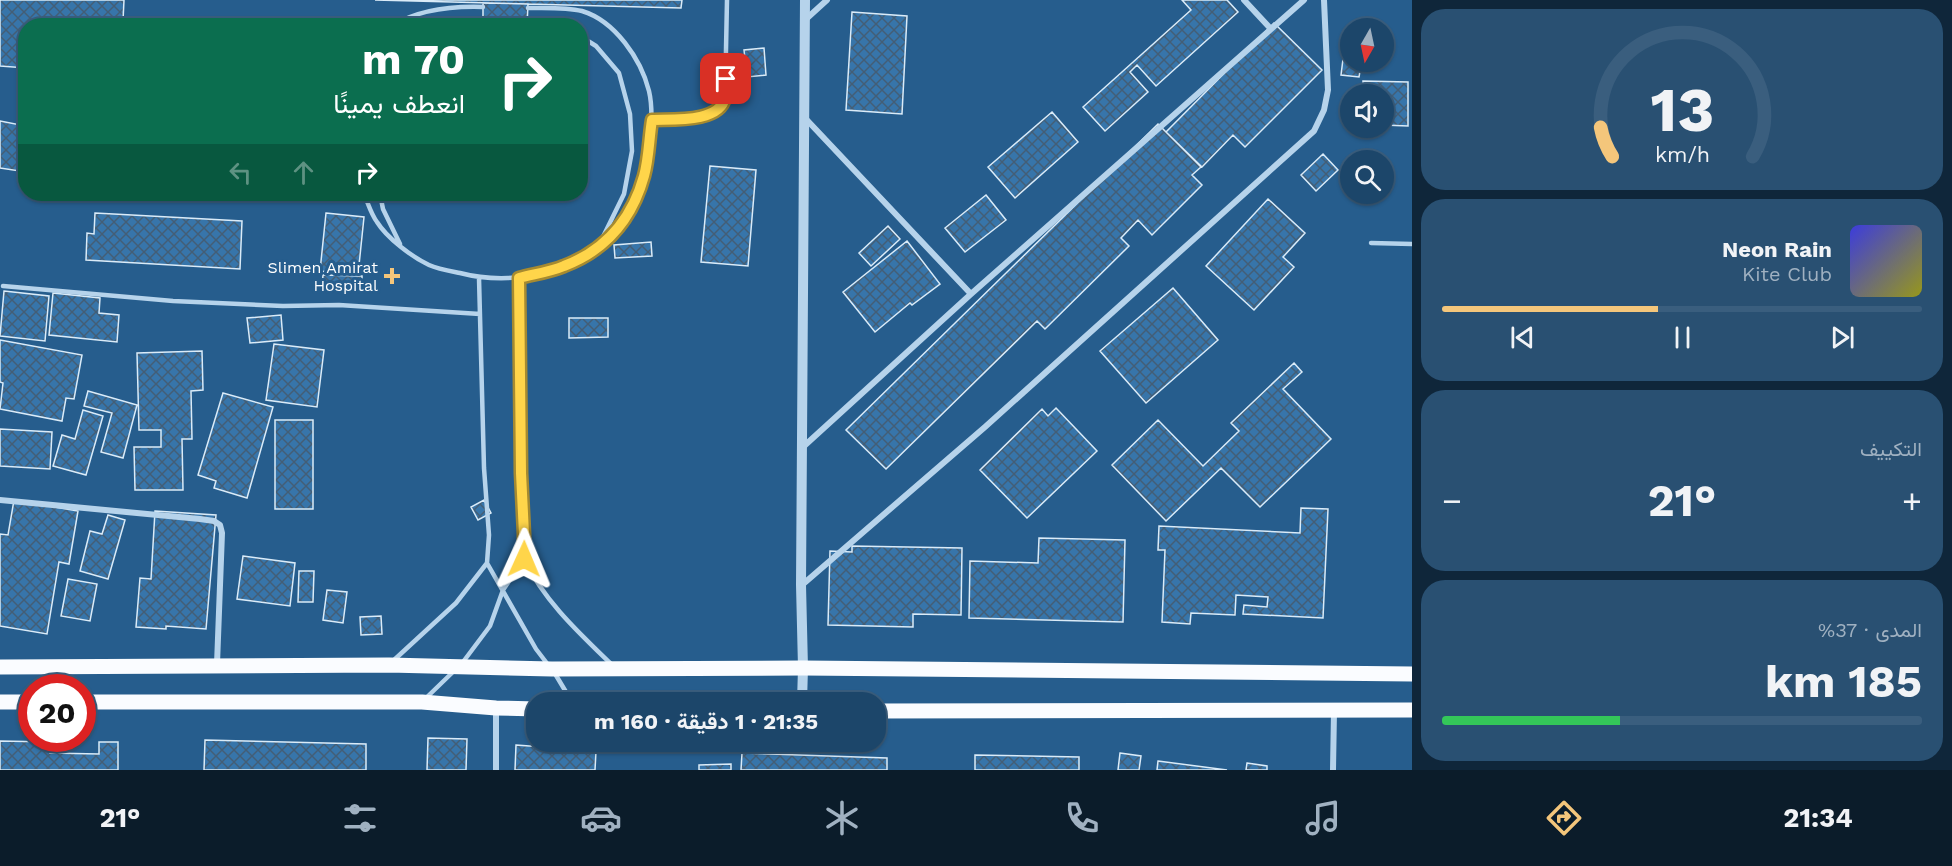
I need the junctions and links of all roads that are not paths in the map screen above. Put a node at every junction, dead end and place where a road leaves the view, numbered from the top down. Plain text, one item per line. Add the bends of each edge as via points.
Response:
1 (727, 0) edge
2 (805, 0) edge
3 (827, 0) edge
4 (1245, 0) edge
5 (1304, 0) edge
6 (1324, 0) edge
7 (483, 7) dead end
8 (528, 8) dead end
9 (410, 18) edge
10 (805, 20) junction
11 (1270, 28) junction
12 (588, 41) edge
13 (803, 116) junction
14 (652, 120) junction
15 (367, 201) edge
16 (381, 201) edge
17 (1371, 243) dead end
18 (1412, 244) edge
19 (402, 249) junction
20 (596, 250) junction
21 (478, 278) junction
22 (519, 278) junction
23 (3, 286) dead end
24 (971, 294) junction
25 (480, 314) junction
26 (803, 447) junction
27 (0, 500) edge
28 (524, 559) junction
29 (487, 563) junction
30 (801, 585) junction
31 (503, 590) junction
32 (217, 665) junction
33 (389, 665) junction
34 (0, 667) edge
35 (457, 668) junction
36 (804, 668) junction
37 (552, 669) junction
38 (616, 669) junction
39 (1412, 674) edge
40 (566, 692) edge
41 (803, 692) edge
42 (0, 702) edge
43 (18, 702) edge
44 (96, 702) edge
45 (422, 702) junction
46 (18, 705) edge
47 (496, 708) junction
48 (526, 709) edge
49 (1334, 709) junction
50 (1412, 710) edge
51 (886, 711) edge
52 (0, 713) edge
53 (496, 770) edge
54 (1333, 770) edge

1 - 14 lane via 722,105 705,117
2 - 10 street
3 - 10 street
4 - 11 street
5 - 11 street
6 - 30 street via 1328,90 1314,131 994,419
7 - 9 lane via 426,11
8 - 14 lane via 582,11 610,25 635,56 649,92
10 - 13 street
11 - 24 street
12 - 20 lane via 619,74 630,114 632,151 624,194
13 - 24 street
13 - 26 street
14 - 20 lane via 644,175 631,210
15 - 19 lane via 377,223
16 - 19 lane
17 - 18 lane
19 - 21 lane via 430,266
20 - 22 lane via 563,267
21 - 22 lane
21 - 25 lane
22 - 28 lane
23 - 25 lane via 173,301
24 - 26 street
25 - 29 lane
26 - 30 street
27 - 32 street via 200,519 220,525
28 - 31 lane
28 - 38 lane via 551,604
29 - 31 lane
29 - 33 lane via 456,603
30 - 36 street
31 - 35 lane via 490,626
31 - 37 lane via 536,649
32 - 33 main road
32 - 34 main road
33 - 35 main road
35 - 37 main road
35 - 45 lane
36 - 38 main road
36 - 39 main road
36 - 41 street
37 - 38 main road
37 - 40 lane
42 - 43 main road
44 - 45 main road
45 - 47 main road
46 - 52 main road
47 - 48 main road
47 - 53 street
49 - 50 main road
49 - 51 main road
49 - 54 street

